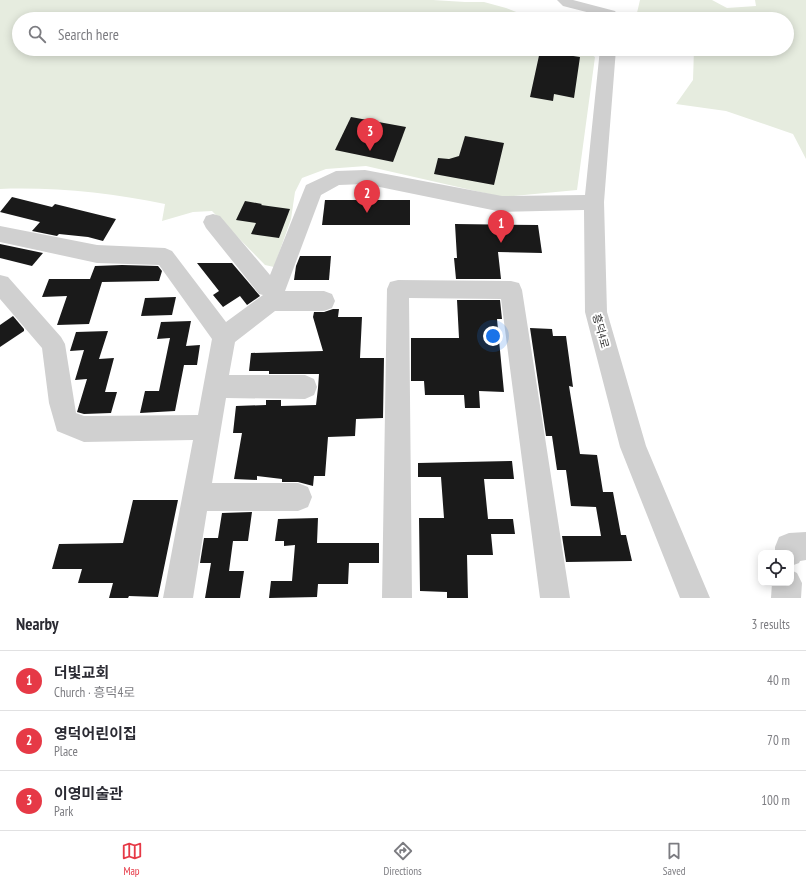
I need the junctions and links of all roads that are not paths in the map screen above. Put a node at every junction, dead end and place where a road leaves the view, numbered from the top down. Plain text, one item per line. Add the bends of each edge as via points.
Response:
1 (564, 0) edge
2 (611, 11) edge
3 (607, 56) edge
4 (594, 202) junction
5 (213, 222) dead end
6 (0, 234) edge
7 (0, 284) edge
8 (324, 301) dead end
9 (224, 337) junction
10 (215, 386) junction
11 (305, 387) dead end
12 (208, 427) junction
13 (196, 497) junction
14 (298, 497) dead end
15 (806, 546) edge
16 (789, 550) edge
17 (787, 586) edge
18 (178, 598) edge
19 (397, 598) edge
20 (555, 598) edge
21 (695, 598) edge
22 (786, 598) edge

1 - 2 street via 568,3
3 - 4 street, 흥덕4로
4 - 5 street via 502,204 365,177 336,178 313,190 275,289 267,287
4 - 21 street, 흥덕4로 via 596,312 633,447
6 - 9 street via 96,254 165,257
7 - 12 street via 53,344 66,422 84,428
8 - 9 street via 271,301
9 - 10 street
10 - 11 street
10 - 12 street
12 - 13 street
13 - 14 street
13 - 18 street
15 - 16 street via 789,547
17 - 22 street
19 - 20 street via 398,289 413,289 511,290

